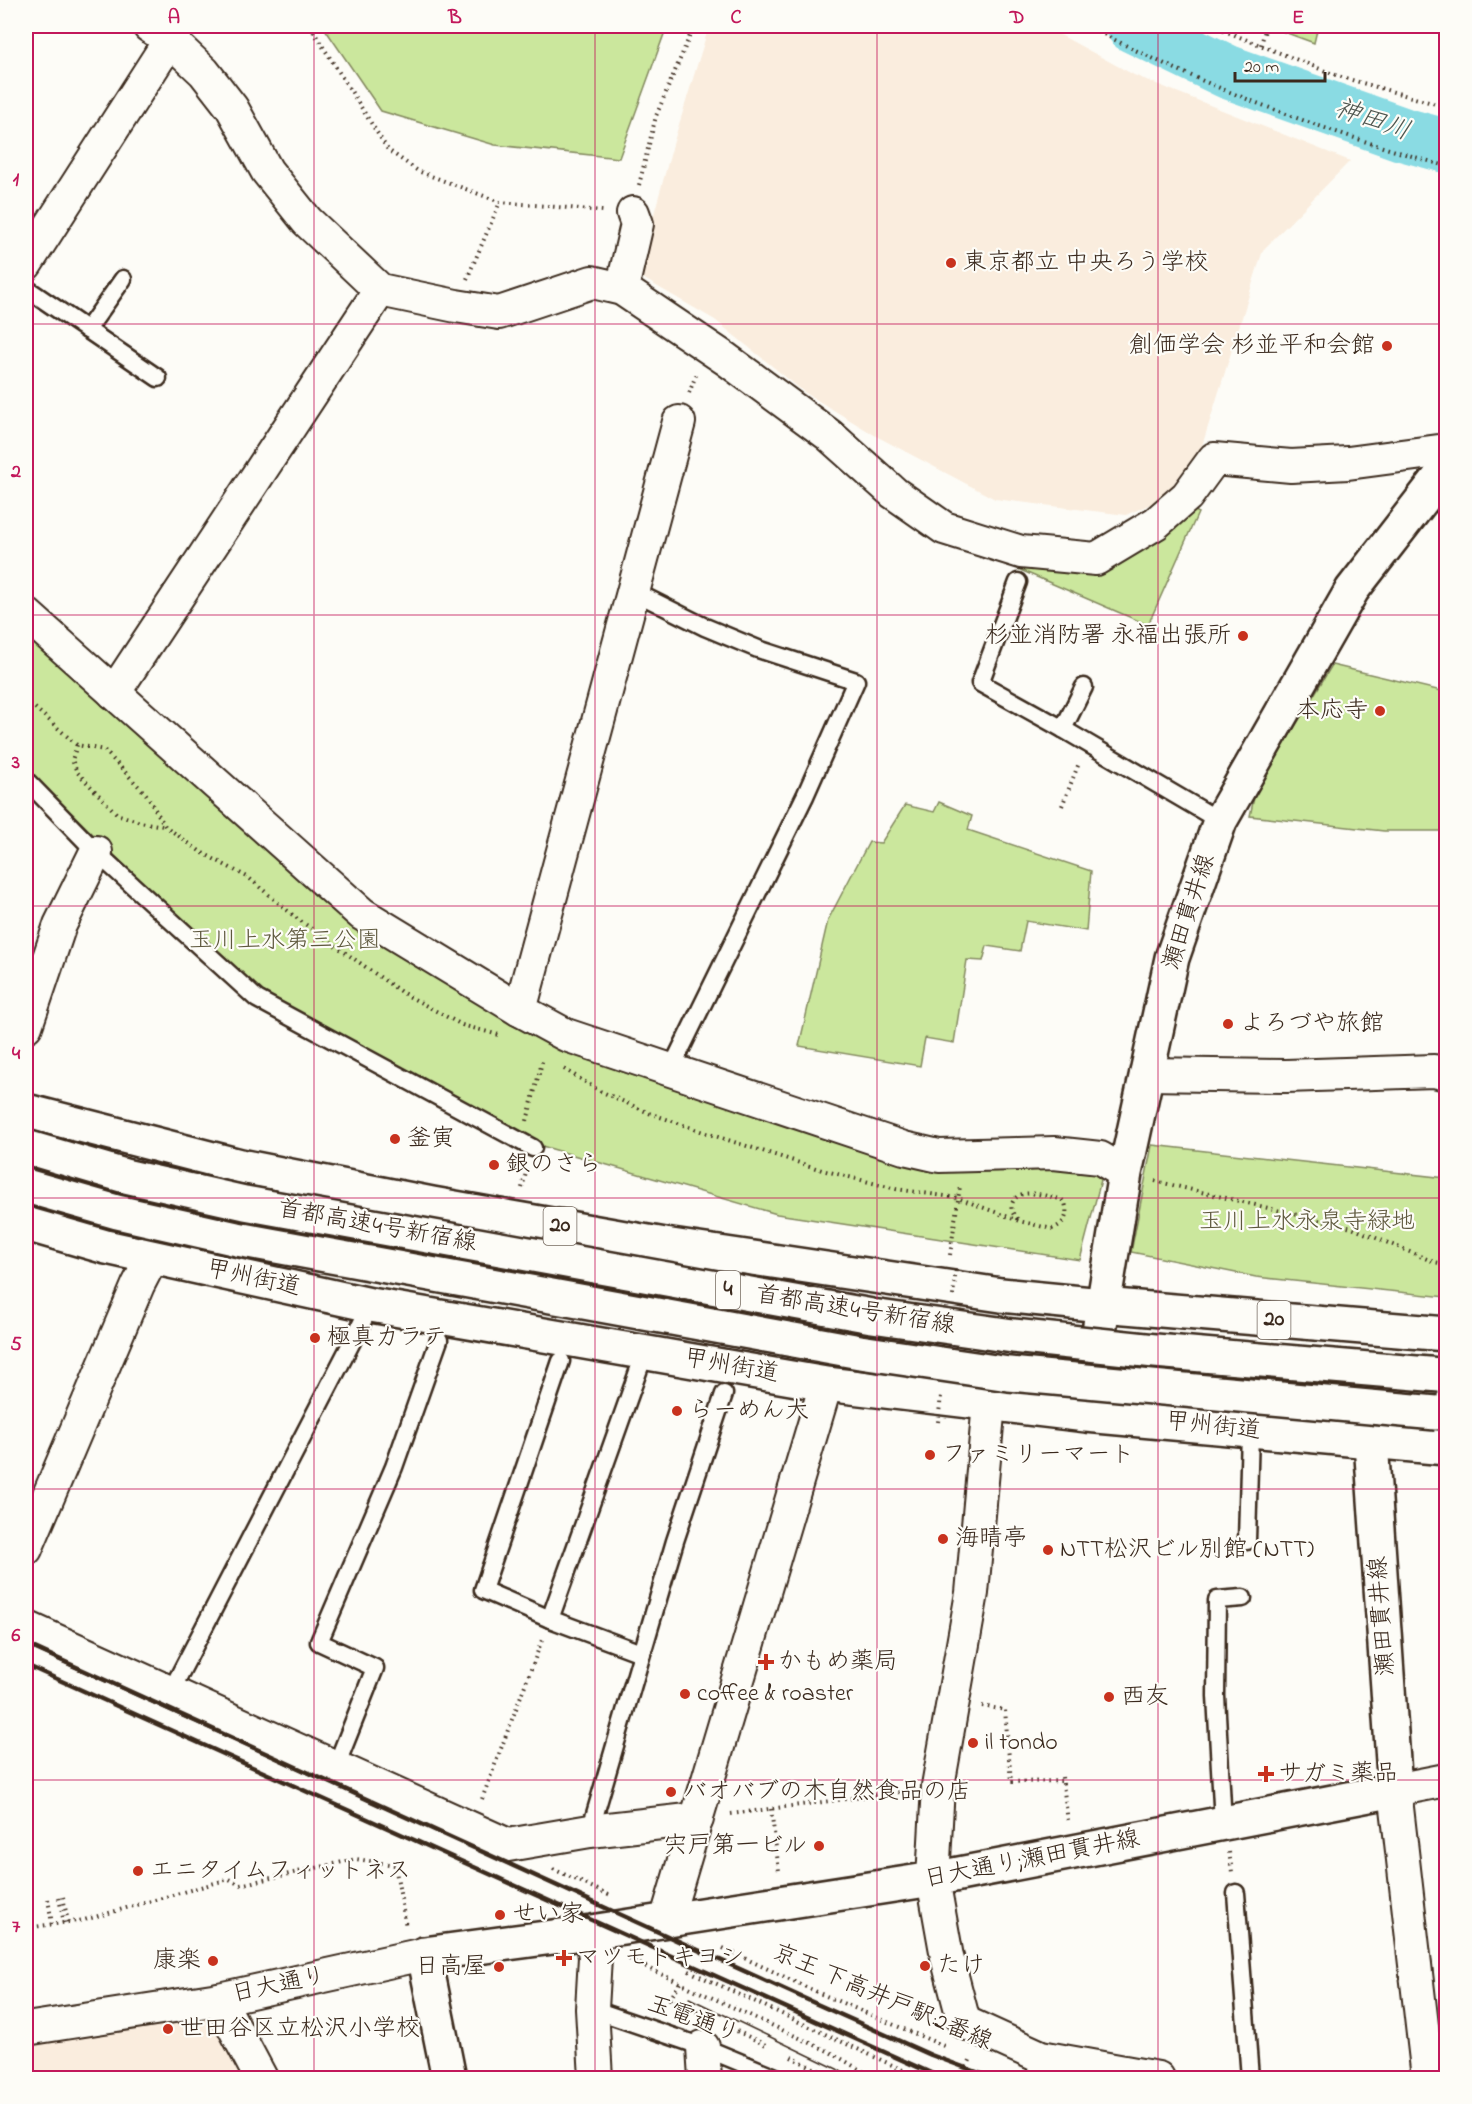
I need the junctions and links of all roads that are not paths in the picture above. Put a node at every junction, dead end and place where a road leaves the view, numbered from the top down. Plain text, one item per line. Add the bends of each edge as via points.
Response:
1 (159, 33) edge
2 (633, 213) road end
3 (26, 264) edge
4 (123, 279) dead end
5 (26, 288) edge
6 (622, 289) junction
7 (380, 290) junction
8 (87, 330) junction
9 (158, 378) dead end
10 (679, 422) road end
11 (1446, 450) edge
12 (1446, 469) edge
13 (1018, 582) dead end
14 (633, 591) junction
15 (26, 614) edge
16 (1084, 687) dead end
17 (114, 693) junction
18 (1063, 729) junction
19 (26, 780) edge
20 (1220, 821) junction
21 (96, 852) junction
22 (520, 1010) junction
23 (26, 1026) edge
24 (671, 1069) junction
25 (1146, 1074) junction
26 (1446, 1074) edge
27 (26, 1111) edge
28 (26, 1147) edge
29 (533, 1148) dead end
30 (26, 1186) edge
31 (1123, 1186) junction
32 (26, 1224) edge
33 (152, 1258) junction
34 (1105, 1292) junction
35 (371, 1305) junction
36 (1446, 1334) edge
37 (438, 1340) dead end
38 (645, 1352) junction
39 (561, 1362) dead end
40 (1444, 1375) edge
41 (826, 1383) junction
42 (724, 1395) dead end
43 (989, 1403) junction
44 (1446, 1414) edge
45 (1086, 1415) junction
46 (1250, 1431) junction
47 (1371, 1442) junction
48 (1446, 1448) edge
49 (1246, 1541) dead end
50 (26, 1549) edge
51 (1243, 1598) dead end
52 (550, 1620) junction
53 (26, 1627) edge
54 (642, 1653) junction
55 (170, 1693) junction
56 (336, 1766) junction
57 (1446, 1780) edge
58 (1395, 1790) junction
59 (697, 1819) junction
60 (1223, 1823) junction
61 (590, 1831) junction
62 (933, 1879) junction
63 (1236, 1893) road end
64 (666, 1921) junction
65 (591, 1932) junction
66 (418, 1955) junction
67 (219, 1999) junction
68 (591, 2009) junction
69 (26, 2029) edge
70 (708, 2034) junction
71 (261, 2079) edge
72 (449, 2079) edge
73 (596, 2079) edge
74 (705, 2079) edge
75 (778, 2079) edge
76 (1158, 2079) edge
77 (1250, 2079) edge
78 (1428, 2079) edge

1 - 3 street
1 - 7 street via 204,72 232,108 267,171 307,221
2 - 6 street via 638,224
4 - 8 lane
5 - 8 lane
6 - 7 street via 592,282 499,313
6 - 11 street via 829,435 894,493 944,528 1021,552 1096,559 1155,523 1187,496 1214,459 1291,466
7 - 17 street
8 - 9 lane
10 - 14 street
12 - 20 main road, 瀬田貫井線 via 1352,590
13 - 18 lane via 980,683
14 - 22 street
14 - 24 lane via 705,627 856,681 805,796
15 - 17 street
16 - 18 lane
17 - 22 street via 362,914
18 - 20 lane
19 - 21 lane
20 - 25 main road, 瀬田貫井線 via 1172,958
21 - 23 street via 60,925
21 - 29 lane via 256,999
22 - 24 street via 566,1035
24 - 31 street via 904,1148 939,1156 1054,1153 1100,1158
25 - 26 street
25 - 31 main road, 瀬田貫井線
27 - 34 main road, 20 via 240,1166 677,1247 1001,1295
28 - 40 main road, 首都高速4号新宿線 / 4, bridge via 125,1176 245,1203 872,1316 1155,1351
30 - 44 main road, 首都高速4号新宿線 / 4, bridge via 117,1212 237,1239 860,1352 1009,1374
31 - 34 main road, 瀬田貫井線
32 - 33 main road, 甲州街道
33 - 35 main road, 甲州街道
33 - 50 street
34 - 36 main road, 20
34 - 45 main road, 瀬田貫井線
35 - 38 main road, 甲州街道
35 - 55 lane
37 - 56 lane via 394,1467 319,1642 375,1668
38 - 41 main road, 甲州街道
38 - 52 lane
39 - 52 lane via 483,1590
41 - 43 main road, 甲州街道
41 - 59 street
42 - 54 lane
43 - 45 main road, 甲州街道
43 - 62 street via 972,1593 938,1786
45 - 46 main road, 甲州街道
46 - 47 main road, 甲州街道
46 - 49 lane
47 - 48 main road, 甲州街道
47 - 58 main road, 瀬田貫井線
51 - 60 lane via 1217,1600 1216,1696
52 - 54 lane
53 - 55 street
54 - 61 lane
55 - 56 street
56 - 61 street via 508,1845
57 - 58 street
58 - 60 main road, 日大通り;瀬田貫井線
58 - 78 street
59 - 61 street
59 - 64 street
60 - 62 main road, 日大通り;瀬田貫井線
62 - 64 main road, 日大通り;瀬田貫井線
62 - 76 street via 964,2022 1041,2057
63 - 77 lane
64 - 65 main road, 日大通り;瀬田貫井線
65 - 66 main road
65 - 68 street via 595,1958
66 - 67 street, 日大通り
66 - 72 main road
67 - 69 street, 日大通り
67 - 71 street
68 - 70 lane, 玉電通り
68 - 73 street
70 - 74 street
70 - 75 lane, 玉電通り

